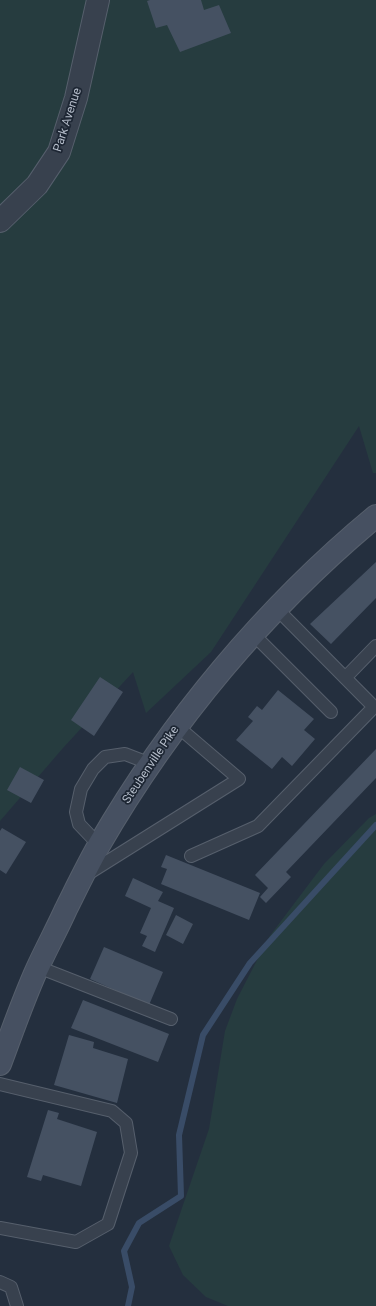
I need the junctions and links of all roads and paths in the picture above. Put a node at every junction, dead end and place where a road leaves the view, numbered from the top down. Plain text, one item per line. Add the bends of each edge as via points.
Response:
1 (98, 0) edge
2 (0, 221) edge
3 (376, 516) edge
4 (276, 608) junction
5 (253, 634) junction
6 (376, 646) edge
7 (345, 678) junction
8 (331, 712) dead end
9 (177, 726) junction
10 (151, 764) junction
11 (99, 845) junction
12 (191, 856) dead end
13 (81, 878) junction
14 (38, 967) junction
15 (171, 1019) dead end
16 (0, 1064) edge
17 (0, 1084) edge
18 (0, 1228) edge
19 (0, 1282) edge
20 (17, 1306) edge

1 - 2 street, Park Avenue via 76,98 59,152 37,185
3 - 4 main road, Steubenville Pike via 348,539
4 - 5 main road, Steubenville Pike
4 - 7 lane
5 - 8 lane
5 - 9 main road, Steubenville Pike
6 - 7 lane
7 - 12 lane via 374,707 258,826
9 - 10 main road, Steubenville Pike
9 - 13 lane via 238,779
10 - 11 main road, Steubenville Pike
10 - 11 lane via 125,754 105,757 93,770 81,789 76,812 79,824
11 - 13 main road, Steubenville Pike
13 - 14 main road, Steubenville Pike
14 - 15 lane
14 - 16 main road, Steubenville Pike
17 - 18 lane via 112,1111 126,1123 131,1153 108,1224 76,1242
19 - 20 lane via 11,1287

